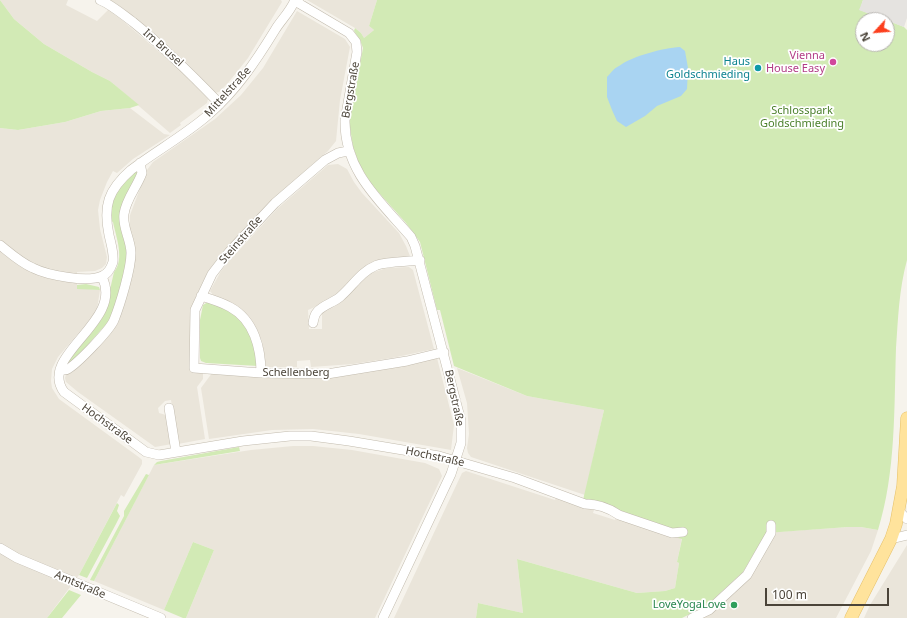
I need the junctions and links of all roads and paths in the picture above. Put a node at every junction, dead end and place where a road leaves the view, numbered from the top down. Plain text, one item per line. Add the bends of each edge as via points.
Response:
1 (100, 0) edge
2 (296, 0) edge
3 (220, 104) junction
4 (348, 150) junction
5 (140, 163) junction
6 (0, 246) edge
7 (420, 260) junction
8 (102, 277) junction
9 (201, 296) junction
10 (313, 323) dead end
11 (444, 352) junction
12 (194, 368) joint
13 (60, 369) junction
14 (261, 373) junction
15 (169, 408) dead end
16 (907, 418) edge
17 (176, 452) junction
18 (456, 460) junction
19 (903, 515) edge
20 (771, 525) dead end
21 (683, 532) dead end
22 (907, 535) edge
23 (891, 539) junction
24 (0, 548) edge
25 (161, 618) edge
26 (383, 618) edge
27 (692, 618) edge
28 (852, 618) edge

1 - 3 street, Im Brusel via 113,7 148,35
2 - 3 street, Mittelstraße via 260,55
2 - 4 street, Bergstraße via 349,33 356,42 357,52 344,132
3 - 5 street, Mittelstraße via 198,123
4 - 7 street, Bergstraße via 362,180 411,237
4 - 9 street, Steinstraße via 325,160 274,203 229,252 212,274
5 - 8 street, Mittelstraße via 123,176 112,190 107,202 106,221 113,254 109,271
5 - 13 street via 142,173 126,204 124,215 131,253 128,273 113,322 85,355 68,369
6 - 8 street via 25,264 40,271 66,278
7 - 10 street via 387,263 369,269 341,296 315,313
7 - 11 street, Bergstraße
8 - 13 street via 106,289 101,311 94,324 65,358
9 - 12 street, Steinstraße via 195,310
9 - 14 street via 232,307 246,320 259,349
11 - 14 street, Schellenberg via 407,361 327,374
11 - 18 street, Bergstraße via 461,422 461,443
12 - 14 street, Schellenberg
13 - 17 street, Hochstraße via 59,382 64,392 146,452 159,455
15 - 17 street
16 - 19 main road
17 - 18 street, Hochstraße via 243,441 311,436 349,440
18 - 21 street, Hochstraße via 516,478 585,504 595,504 672,533
18 - 26 street, Bergstraße
19 - 23 main road
20 - 27 street via 771,533 747,575 709,610
22 - 23 street
23 - 28 main road
24 - 25 street, Amtstraße via 17,558

